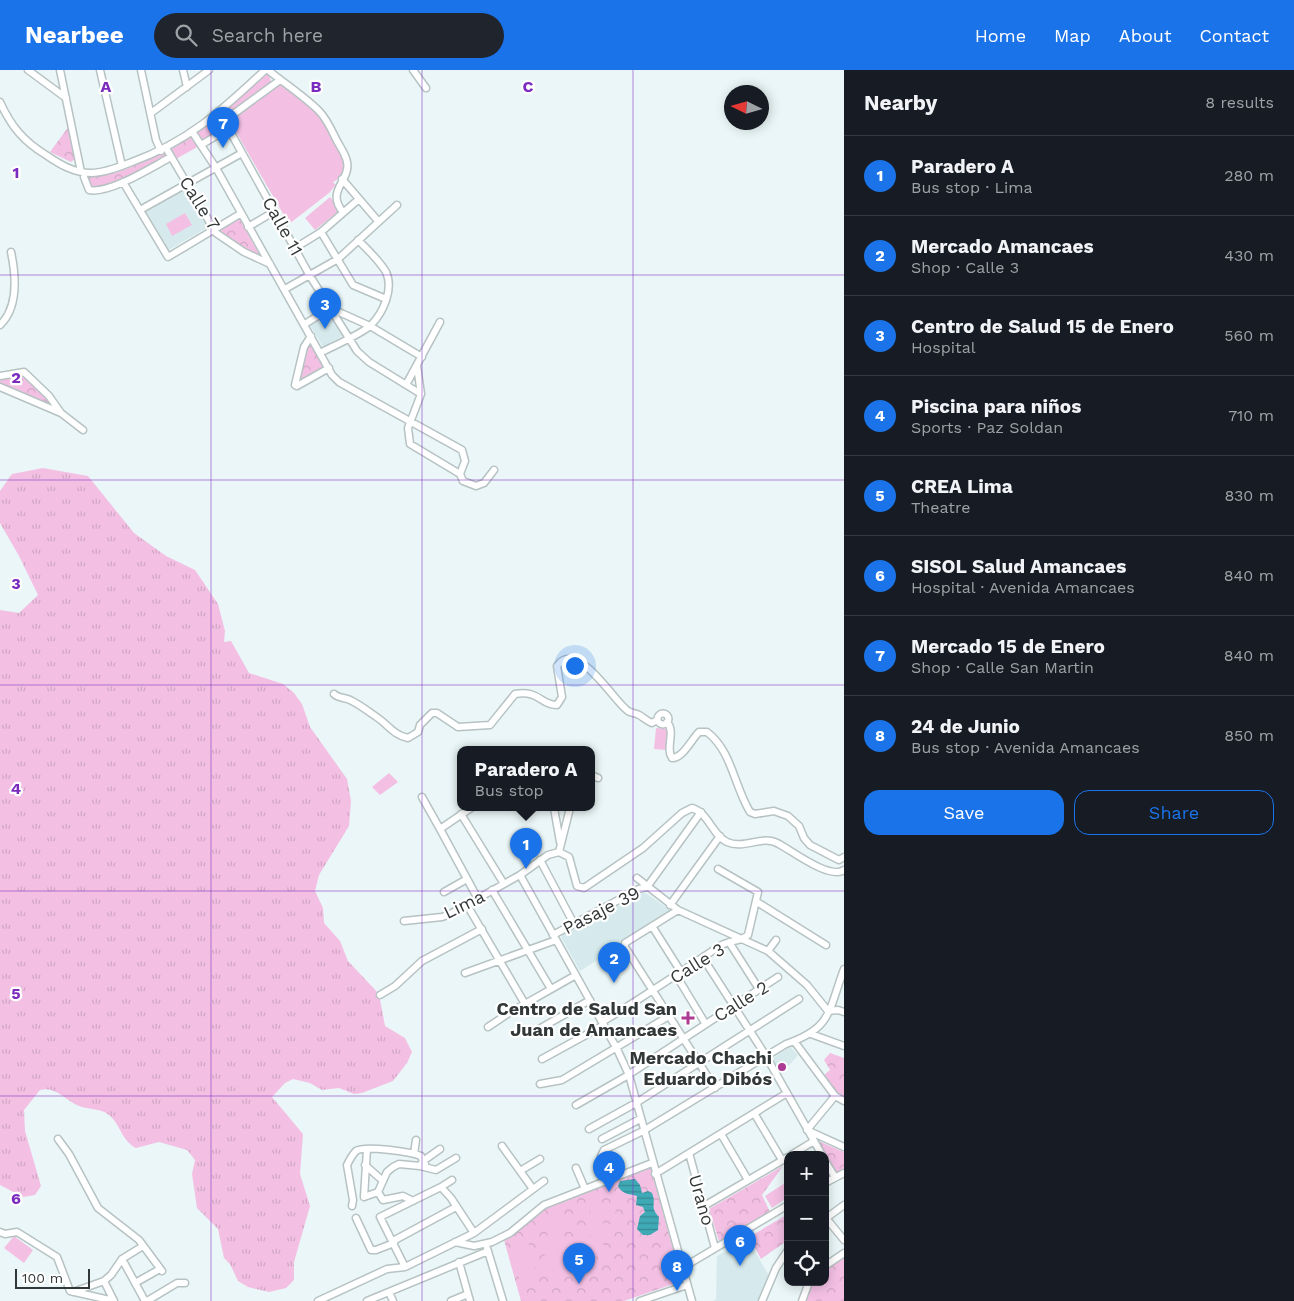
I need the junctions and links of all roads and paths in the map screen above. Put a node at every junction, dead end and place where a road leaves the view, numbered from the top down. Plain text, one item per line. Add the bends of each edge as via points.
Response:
1 (28, 70) edge
2 (60, 70) edge
3 (100, 70) edge
4 (141, 70) edge
5 (183, 70) edge
6 (209, 70) edge
7 (267, 70) edge
8 (413, 70) edge
9 (280, 80) junction
10 (187, 87) junction
11 (426, 88) dead end
12 (66, 98) junction
13 (0, 102) edge
14 (151, 113) junction
15 (218, 113) junction
16 (224, 121) junction
17 (229, 128) junction
18 (193, 132) junction
19 (202, 145) junction
20 (163, 149) junction
21 (242, 153) junction
22 (172, 157) junction
23 (122, 166) junction
24 (216, 168) junction
25 (83, 174) junction
26 (342, 179) junction
27 (123, 182) junction
28 (189, 184) junction
29 (359, 199) junction
30 (397, 205) dead end
31 (140, 210) junction
32 (274, 211) junction
33 (343, 212) junction
34 (240, 214) junction
35 (378, 221) junction
36 (248, 227) junction
37 (214, 229) junction
38 (321, 232) junction
39 (358, 240) junction
40 (295, 248) junction
41 (11, 252) dead end
42 (338, 259) junction
43 (270, 264) junction
44 (310, 276) junction
45 (285, 289) junction
46 (386, 299) junction
47 (330, 308) junction
48 (440, 322) dead end
49 (305, 324) junction
50 (0, 325) edge
51 (370, 326) junction
52 (310, 336) junction
53 (349, 337) junction
54 (320, 353) junction
55 (422, 357) junction
56 (417, 366) junction
57 (329, 368) junction
58 (0, 376) edge
59 (406, 383) junction
60 (0, 387) edge
61 (420, 394) junction
62 (61, 413) junction
63 (410, 419) junction
64 (83, 430) dead end
65 (494, 470) dead end
66 (460, 474) junction
67 (334, 694) dead end
68 (422, 797) dead end
69 (466, 811) edge
70 (555, 811) edge
71 (569, 811) edge
72 (701, 812) junction
73 (461, 814) junction
74 (440, 829) junction
75 (720, 836) junction
76 (560, 843) junction
77 (559, 852) junction
78 (548, 855) junction
79 (844, 857) edge
80 (540, 860) junction
81 (718, 869) dead end
82 (844, 870) edge
83 (520, 875) junction
84 (467, 878) junction
85 (637, 878) dead end
86 (504, 884) junction
87 (648, 887) junction
88 (492, 890) junction
89 (444, 892) dead end
90 (478, 899) junction
91 (757, 902) junction
92 (467, 905) junction
93 (670, 905) junction
94 (678, 910) junction
95 (404, 921) dead end
96 (574, 924) junction
97 (652, 926) junction
98 (482, 929) junction
99 (555, 938) junction
100 (743, 939) junction
101 (776, 940) dead end
102 (729, 942) junction
103 (826, 945) dead end
104 (528, 950) junction
105 (768, 950) junction
106 (703, 958) junction
107 (500, 960) junction
108 (844, 969) edge
109 (465, 973) dead end
110 (678, 974) junction
111 (576, 975) junction
112 (778, 977) dead end
113 (551, 989) junction
114 (759, 989) junction
115 (652, 992) junction
116 (380, 995) dead end
117 (799, 999) dead end
118 (590, 1000) junction
119 (525, 1004) junction
120 (734, 1006) junction
121 (828, 1011) junction
122 (844, 1012) edge
123 (669, 1016) junction
124 (705, 1023) junction
125 (603, 1024) junction
126 (488, 1028) dead end
127 (750, 1031) junction
128 (532, 1033) dead end
129 (811, 1034) junction
130 (683, 1038) junction
131 (794, 1041) junction
132 (844, 1046) edge
133 (617, 1049) junction
134 (766, 1056) junction
135 (542, 1059) dead end
136 (699, 1062) junction
137 (629, 1075) junction
138 (540, 1084) dead end
139 (715, 1088) junction
140 (787, 1093) junction
141 (835, 1096) junction
142 (844, 1101) edge
143 (636, 1103) junction
144 (576, 1105) dead end
145 (754, 1113) junction
146 (640, 1119) junction
147 (589, 1129) dead end
148 (808, 1130) junction
149 (644, 1131) junction
150 (721, 1134) junction
151 (58, 1139) dead end
152 (602, 1139) dead end
153 (416, 1140) dead end
154 (814, 1141) junction
155 (502, 1146) dead end
156 (844, 1147) edge
157 (367, 1149) junction
158 (440, 1149) dead end
159 (798, 1151) edge
160 (820, 1151) edge
161 (689, 1153) junction
162 (414, 1154) junction
163 (784, 1157) edge
164 (456, 1158) dead end
165 (540, 1159) dead end
166 (784, 1159) edge
167 (652, 1163) junction
168 (423, 1164) junction
169 (365, 1166) junction
170 (576, 1168) dead end
171 (829, 1168) edge
172 (520, 1171) junction
173 (844, 1173) edge
174 (655, 1174) junction
175 (835, 1178) junction
176 (452, 1180) dead end
177 (748, 1180) junction
178 (383, 1181) junction
179 (829, 1181) edge
180 (544, 1182) dead end
181 (604, 1182) junction
182 (441, 1188) junction
183 (533, 1189) junction
184 (585, 1189) junction
185 (378, 1192) junction
186 (413, 1201) junction
187 (844, 1205) edge
188 (352, 1206) dead end
189 (704, 1206) junction
190 (456, 1207) junction
191 (784, 1207) edge
192 (829, 1216) edge
193 (356, 1218) dead end
194 (829, 1222) edge
195 (0, 1232) edge
196 (471, 1234) junction
197 (844, 1240) edge
198 (393, 1242) junction
199 (454, 1242) junction
200 (143, 1246) junction
201 (474, 1246) junction
202 (487, 1248) junction
203 (716, 1248) junction
204 (844, 1253) edge
205 (784, 1256) edge
206 (122, 1259) junction
207 (459, 1262) junction
208 (829, 1263) edge
209 (405, 1266) junction
210 (682, 1268) junction
211 (104, 1281) junction
212 (135, 1283) junction
213 (185, 1283) dead end
214 (687, 1285) junction
215 (808, 1286) edge
216 (73, 1292) junction
217 (390, 1292) junction
218 (90, 1298) edge
219 (469, 1298) edge
220 (114, 1301) edge
221 (146, 1301) edge
222 (318, 1301) edge
223 (367, 1301) edge
224 (393, 1301) edge
225 (451, 1301) edge
226 (503, 1301) edge
227 (640, 1301) edge
228 (692, 1301) edge
229 (762, 1301) edge
230 (802, 1301) edge

1 - 12 street
2 - 12 street
3 - 23 street
4 - 14 street, Calle 7
5 - 10 street
6 - 10 street
7 - 9 street
7 - 15 street
8 - 11 street
9 - 16 street
9 - 26 street via 319,111 326,121 347,162
10 - 14 street
12 - 25 street
13 - 25 street via 22,138 60,164
14 - 20 street, Calle 7
15 - 16 street, Calle 11
15 - 18 street
16 - 17 street, Calle 11
17 - 19 street
17 - 21 street, Calle 11
18 - 19 street
18 - 20 street
19 - 24 street
20 - 22 street, Calle 7
20 - 23 street
21 - 24 street
21 - 32 street, Calle 11
22 - 27 street
22 - 28 street, Calle 7
23 - 25 street
24 - 28 street
24 - 34 street
25 - 27 street via 87,188 93,191
26 - 29 street
26 - 33 street via 337,203
27 - 31 street
28 - 31 street
28 - 37 street, Calle 7
29 - 33 street
29 - 35 street
30 - 35 street
31 - 37 street via 168,257
32 - 36 street
32 - 40 street, Calle 11
33 - 38 street
34 - 36 street
34 - 37 street
35 - 39 street
36 - 43 street
37 - 43 street, Calle 7 via 244,252
38 - 40 street
38 - 42 street
39 - 42 street
39 - 46 street via 386,273 389,289
40 - 44 street, Calle 11
41 - 50 street via 13,308
42 - 44 street
42 - 46 street via 353,285
43 - 45 street
44 - 45 street
44 - 47 street, Calle 11
45 - 49 street
46 - 51 street
47 - 49 street
47 - 51 street
47 - 53 street, Calle 11
48 - 55 street
49 - 52 street
51 - 53 street
51 - 55 street
52 - 54 street
52 - 57 street via 304,347 295,385
53 - 54 street
53 - 59 street, Calle 11 via 361,356
54 - 57 street
55 - 56 street
56 - 59 street
56 - 61 street
57 - 63 street via 339,382
58 - 62 street via 24,372
59 - 61 street, Calle 11
60 - 62 street
61 - 63 street
62 - 64 street
63 - 66 street via 410,444
63 - 66 street via 462,450 465,460
65 - 66 street via 484,483 476,486 463,482
67 - 79 street via 352,701 393,732 408,738 418,732 420,725 432,713 458,727 490,725 515,694 528,692 557,705 562,697 557,666 570,660 586,664 626,710 652,723 657,720 661,724 667,722 672,758 682,753 700,732 707,732 724,752 750,812 781,812 795,821 810,845 839,860
68 - 74 street
69 - 73 street
70 - 76 street
71 - 76 street
72 - 75 street
72 - 77 street via 687,809 643,848 584,888 577,886 569,857
72 - 87 street, Pasaje 39
73 - 74 street
73 - 86 street
74 - 84 street
75 - 82 street via 737,844 773,841 804,861 835,873
75 - 93 street
76 - 77 street
76 - 78 street via 551,848
77 - 78 street
78 - 80 street, Lima
80 - 83 street, Lima
80 - 96 street
81 - 91 street via 757,890
83 - 86 street, Lima
83 - 99 street
84 - 89 street
84 - 90 street
85 - 87 street
86 - 88 street, Lima
87 - 93 street
87 - 96 street, Pasaje 39
88 - 90 street, Lima
88 - 104 street
90 - 92 street, Lima
91 - 100 street via 748,935
91 - 103 street
92 - 95 street, Lima via 442,917
92 - 98 street
93 - 94 street
94 - 97 street
94 - 100 street
96 - 99 street, Pasaje 39
97 - 110 street
97 - 115 street via 624,945
98 - 107 street
98 - 116 street via 422,961
99 - 104 street, Pasaje 39
99 - 111 street
100 - 102 street, Calle 3
100 - 105 street
101 - 105 street
102 - 106 street, Calle 3
102 - 114 street
104 - 107 street, Pasaje 39
104 - 113 street
105 - 121 street via 807,985
106 - 110 street, Calle 3
106 - 120 street
107 - 109 street, Pasaje 39
107 - 119 street
108 - 121 street
110 - 115 street, Calle 3
110 - 124 street
111 - 113 street
111 - 118 street
112 - 114 street, Calle 2
113 - 119 street
114 - 120 street, Calle 2
115 - 123 street
115 - 125 street, Calle 3
117 - 127 street
118 - 125 street
118 - 128 street
119 - 126 street
120 - 124 street, Calle 2
120 - 127 street
121 - 122 street
121 - 129 street via 826,1019
123 - 130 street
123 - 133 street
124 - 130 street, Calle 2
125 - 133 street
125 - 135 street, Calle 3
127 - 134 street
127 - 136 street
129 - 131 street
129 - 132 street
130 - 136 street
130 - 137 street, Calle 2
131 - 134 street
131 - 141 street
133 - 137 street
133 - 138 street via 556,1082
134 - 139 street
134 - 140 street
136 - 139 street
136 - 143 street
137 - 143 street
137 - 144 street, Calle 2
139 - 149 street
140 - 145 street
140 - 148 street
141 - 142 street
141 - 148 street
143 - 146 street
143 - 147 street
145 - 150 street
145 - 163 street
146 - 149 street
146 - 152 street
148 - 154 street
148 - 156 street
149 - 167 street
149 - 181 street via 602,1152
150 - 161 street
150 - 177 street
151 - 200 street via 98,1208
153 - 162 street
154 - 159 street
154 - 160 street
155 - 172 street
157 - 162 street
157 - 169 street
157 - 188 street via 357,1151 347,1165 354,1200
158 - 168 street
161 - 174 street
161 - 189 street, Urano
162 - 168 street via 421,1156
164 - 168 street via 438,1170
165 - 172 street
166 - 177 street
167 - 174 street
167 - 181 street
168 - 178 street via 396,1165
169 - 178 street
169 - 185 street via 364,1197
170 - 184 street
171 - 175 street
172 - 183 street
173 - 175 street
174 - 210 street
175 - 179 street
176 - 182 street
177 - 189 street
178 - 185 street
180 - 183 street
181 - 184 street
182 - 186 street
182 - 190 street
183 - 196 street
184 - 202 street via 538,1208
185 - 186 street via 383,1200 403,1196
186 - 198 street via 380,1217
187 - 192 street
189 - 203 street, Urano
190 - 196 street
190 - 198 street
191 - 203 street
193 - 198 street via 371,1250
194 - 197 street
195 - 216 street via 17,1232 53,1254 59,1260 68,1289
196 - 199 street
196 - 201 street via 469,1242
198 - 209 street
199 - 201 street
199 - 209 street
200 - 206 street
200 - 212 street via 161,1270
201 - 202 street
202 - 207 street
202 - 226 street
203 - 210 street
204 - 208 street
205 - 229 street
206 - 211 street
206 - 212 street
207 - 217 street
207 - 219 street
209 - 222 street via 387,1269
210 - 214 street
211 - 216 street
211 - 220 street
212 - 221 street
213 - 221 street via 178,1283
214 - 227 street
214 - 228 street
215 - 230 street
216 - 218 street
217 - 223 street
217 - 224 street
218 - 220 street
219 - 225 street

